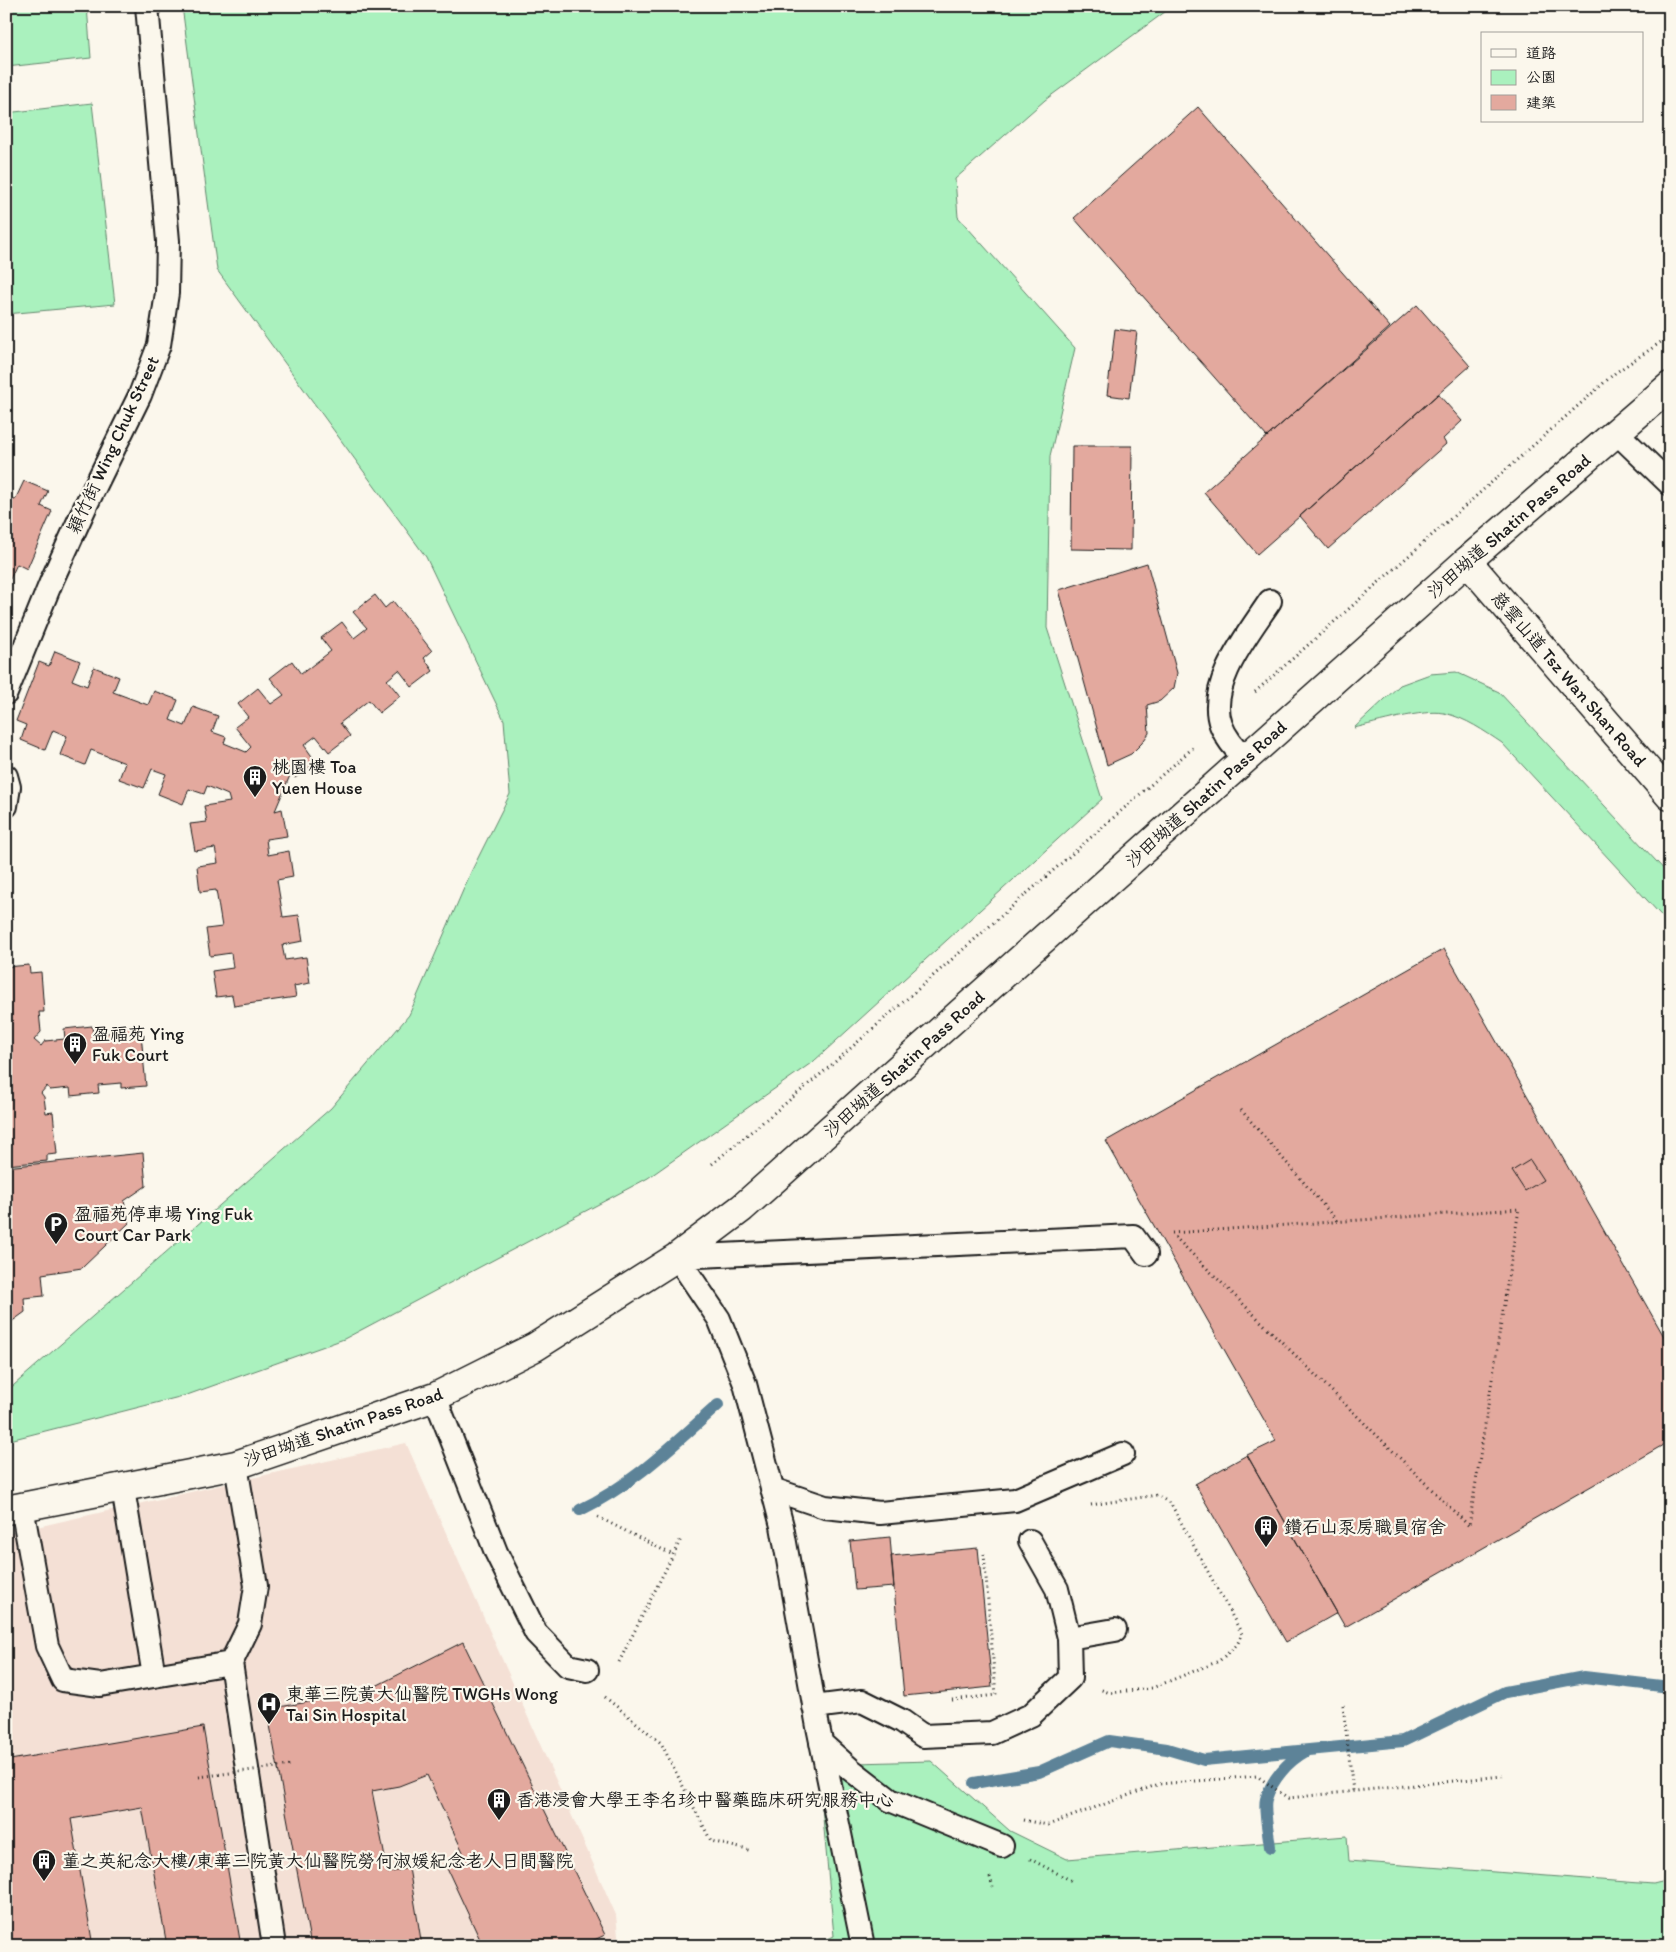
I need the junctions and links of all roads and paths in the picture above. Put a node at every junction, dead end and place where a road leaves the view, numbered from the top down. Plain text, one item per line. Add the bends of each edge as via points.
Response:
1 (147, 6) edge
2 (1670, 336) edge
3 (1670, 386) edge
4 (1616, 432) junction
5 (1670, 484) edge
6 (1467, 562) junction
7 (1270, 600) dead end
8 (6, 692) edge
9 (1220, 724) junction
10 (1245, 759) junction
11 (6, 776) edge
12 (1670, 796) edge
13 (6, 806) edge
14 (1241, 1110) dead end
15 (712, 1164) dead end
16 (1338, 1221) junction
17 (1171, 1233) junction
18 (1140, 1245) joint
19 (677, 1257) junction
20 (436, 1397) junction
21 (1123, 1454) dead end
22 (236, 1465) junction
23 (123, 1489) junction
24 (772, 1489) junction
25 (1105, 1504) dead end
26 (14, 1509) edge
27 (598, 1517) dead end
28 (680, 1539) dead end
29 (1030, 1541) dead end
30 (984, 1554) dead end
31 (673, 1555) junction
32 (1115, 1630) dead end
33 (1069, 1638) junction
34 (232, 1663) junction
35 (578, 1668) junction
36 (154, 1676) junction
37 (1070, 1678) junction
38 (950, 1700) dead end
39 (1343, 1705) dead end
40 (814, 1707) junction
41 (821, 1743) junction
42 (292, 1765) dead end
43 (1502, 1776) dead end
44 (199, 1777) dead end
45 (1353, 1791) junction
46 (1021, 1819) dead end
47 (1002, 1846) joint
48 (752, 1852) dead end
49 (1072, 1881) dead end
50 (274, 1946) edge
51 (863, 1946) edge

1 - 8 lane, 穎竹街 Wing Chuk Street via 168,241 167,293 159,345 140,395 86,502
2 - 9 path via 1615,373
3 - 4 main road, 沙田坳道 Shatin Pass Road
4 - 5 lane
4 - 6 main road, 沙田坳道 Shatin Pass Road
6 - 10 main road, 沙田坳道 Shatin Pass Road
6 - 12 main road, 慈雲山道 Tsz Wan Shan Road
7 - 9 lane via 1231,662 1217,700
9 - 10 lane
9 - 15 path via 900,1005
10 - 19 main road, 沙田坳道 Shatin Pass Road via 742,1208
11 - 13 lane via 9,787
14 - 16 path
16 - 17 path
16 - 17 path via 1519,1208 1469,1526
17 - 18 path
18 - 19 lane
19 - 20 main road, 沙田坳道 Shatin Pass Road via 535,1347
19 - 24 lane via 719,1319 745,1384
20 - 22 main road, 沙田坳道 Shatin Pass Road
20 - 35 lane via 496,1552 536,1633
21 - 24 lane via 1015,1500 890,1512 825,1508
22 - 23 main road, 沙田坳道 Shatin Pass Road
22 - 34 lane via 256,1586 250,1624
23 - 26 main road, 沙田坳道 Shatin Pass Road
23 - 36 lane
24 - 40 lane via 782,1526
25 - 37 path via 1157,1495 1171,1504 1242,1634 1237,1645 1219,1661 1152,1688 1110,1693
26 - 36 lane via 47,1646 63,1680 100,1685
27 - 31 path
28 - 31 path
29 - 33 lane via 1056,1588
30 - 38 path via 996,1694
31 - 35 path via 618,1663
32 - 33 lane
33 - 37 lane
34 - 36 lane
34 - 50 lane
35 - 48 path via 661,1742 711,1841
37 - 40 lane via 1031,1715 992,1734 923,1736 902,1721 862,1701
39 - 45 path
40 - 41 lane
41 - 47 lane via 890,1800
41 - 51 lane
42 - 44 path, bridge
43 - 45 path
45 - 46 path via 1288,1798 1257,1776 1247,1776 1159,1784 1048,1825
47 - 49 path

